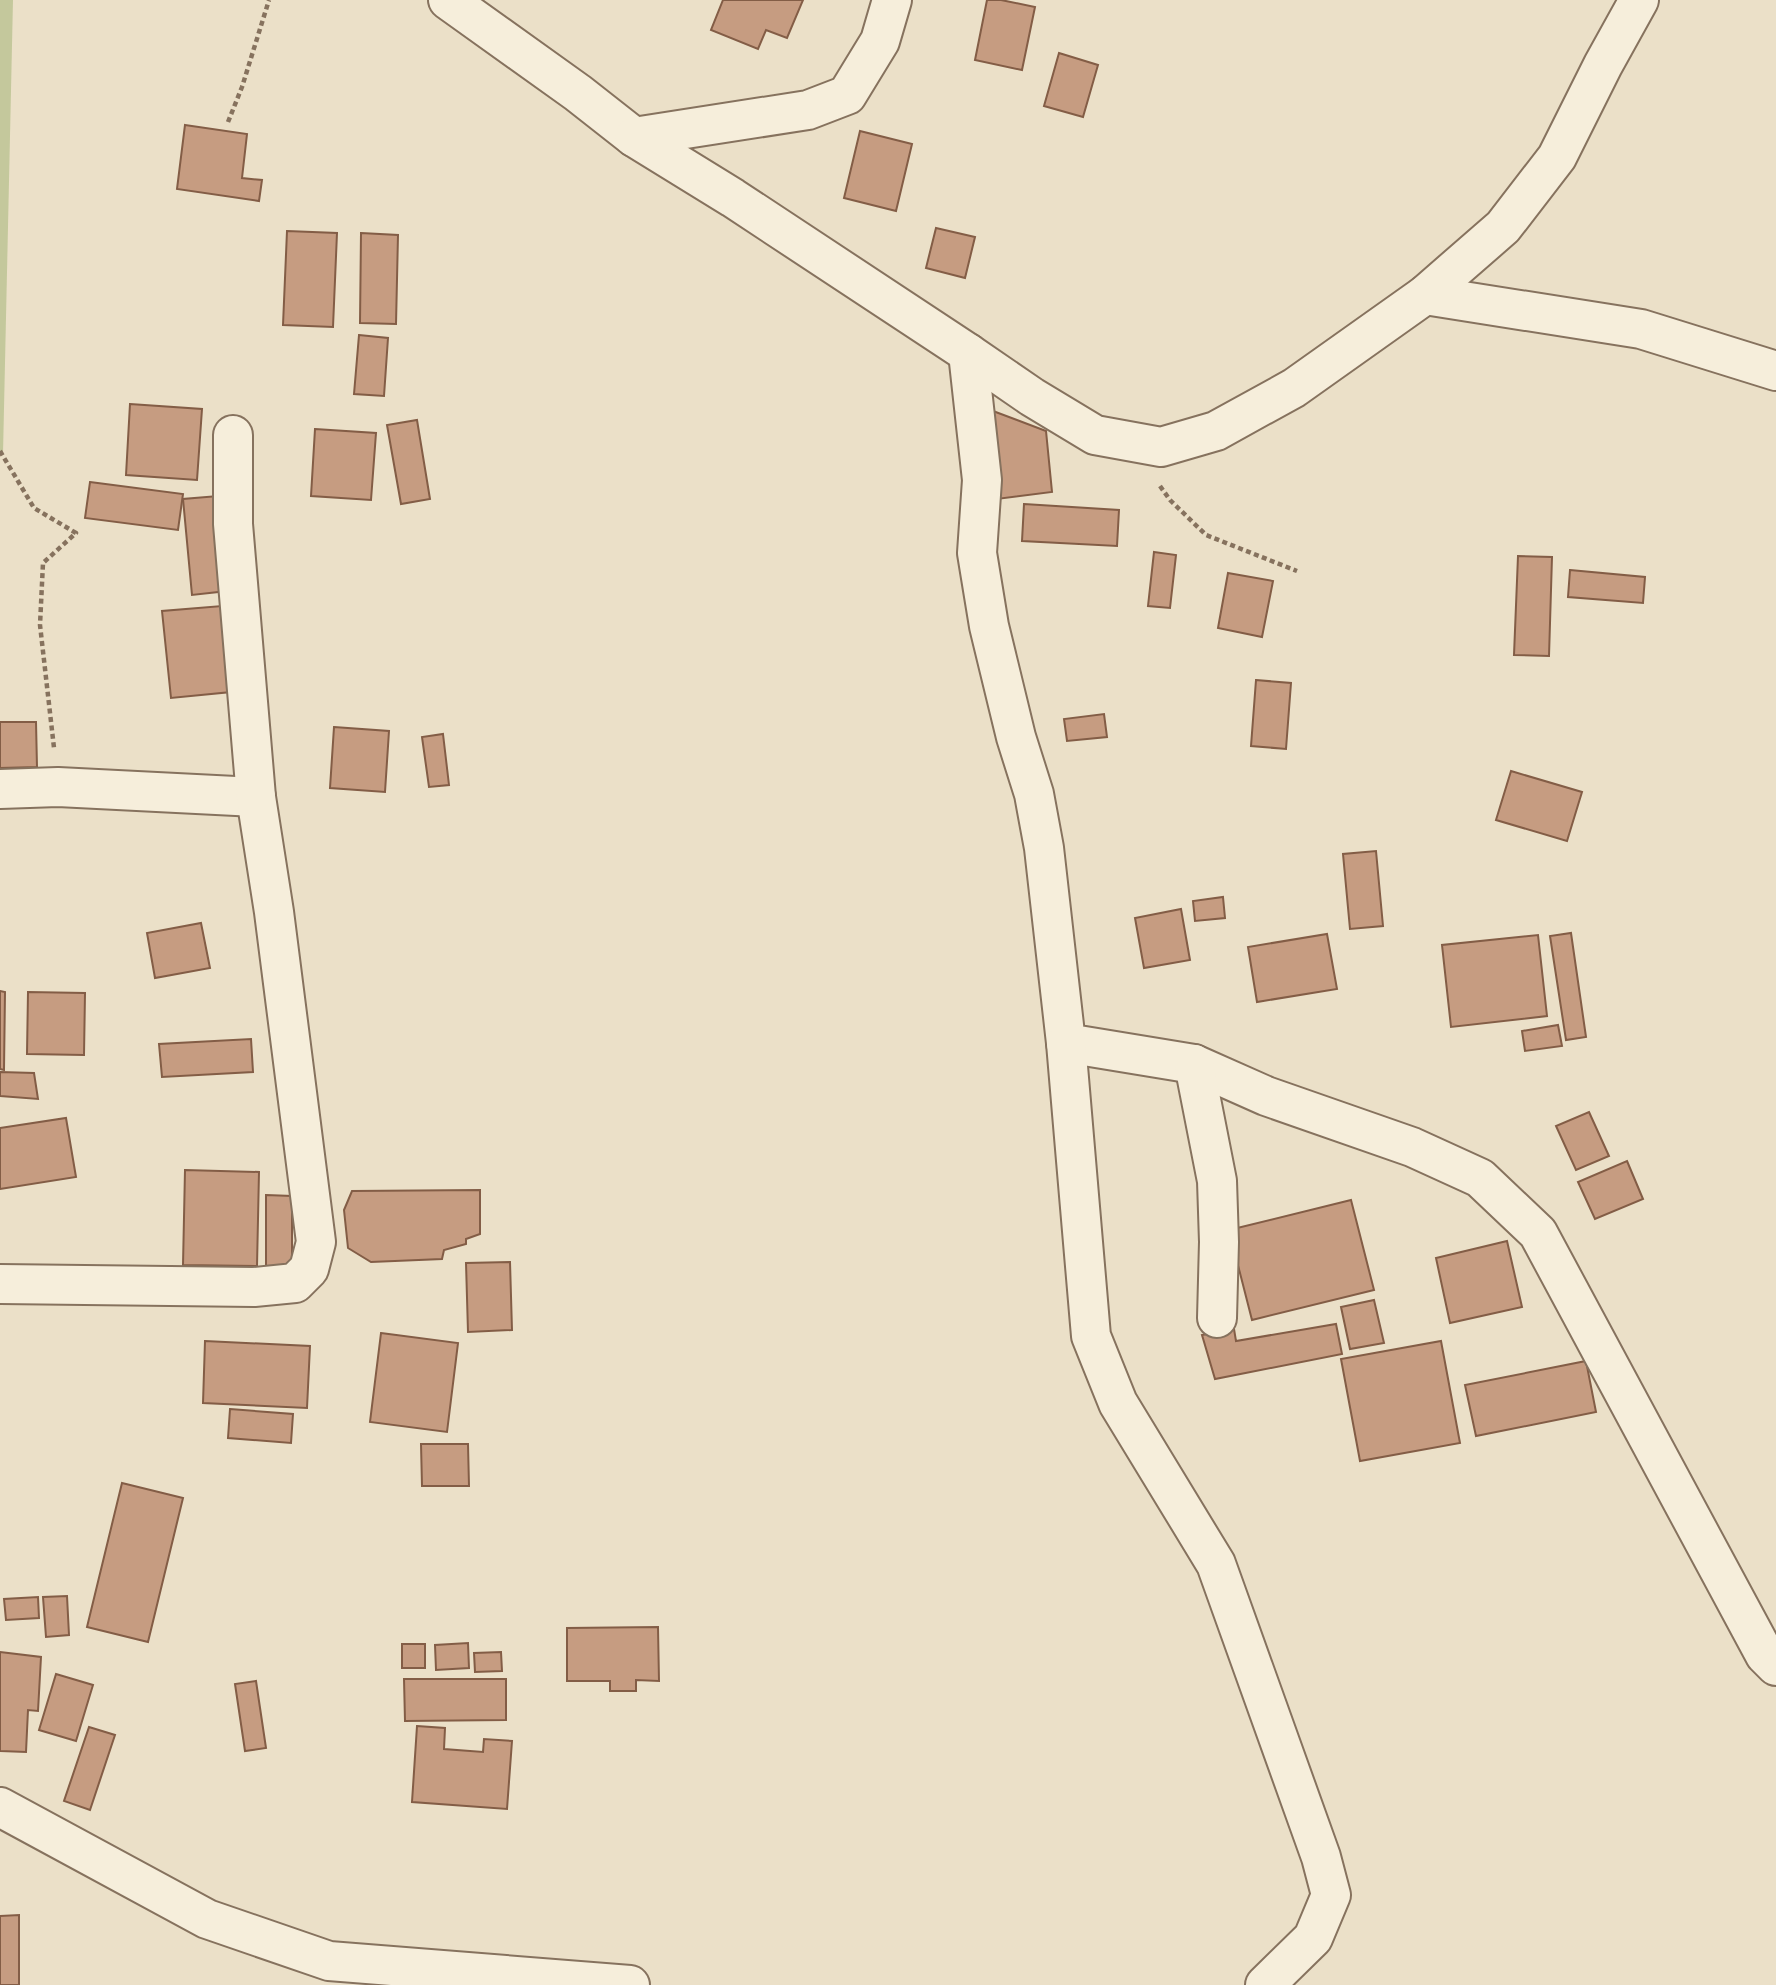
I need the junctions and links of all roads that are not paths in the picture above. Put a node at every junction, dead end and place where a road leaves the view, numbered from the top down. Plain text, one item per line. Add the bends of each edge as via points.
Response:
1 (448, 0) edge
2 (892, 0) edge
3 (1639, 0) edge
4 (634, 137) junction
5 (1425, 295) junction
6 (968, 353) junction
7 (1776, 371) edge
8 (233, 435) dead end
9 (0, 789) edge
10 (256, 797) junction
11 (1066, 1043) junction
12 (1194, 1063) junction
13 (0, 1284) edge
14 (1217, 1318) dead end
15 (1776, 1666) edge
16 (0, 1807) edge
17 (631, 1985) edge
18 (1265, 1985) edge

1 - 4 street
2 - 4 street via 880,41 847,95 807,110
3 - 5 street via 1557,157 1503,227
4 - 6 street
5 - 6 street via 1294,388 1216,431 1161,447 1095,435
5 - 7 street via 1641,329
6 - 11 street via 982,480 977,553 989,626 1044,848
8 - 10 street via 233,524
9 - 10 street
10 - 13 street via 316,1242 309,1269 295,1283 254,1287
11 - 12 street
11 - 18 street via 1091,1335 1118,1403 1216,1564 1331,1895 1313,1938
12 - 14 street via 1217,1181
12 - 15 street via 1266,1096 1412,1147 1480,1178 1538,1233 1765,1655
16 - 17 street via 207,1919 329,1961

